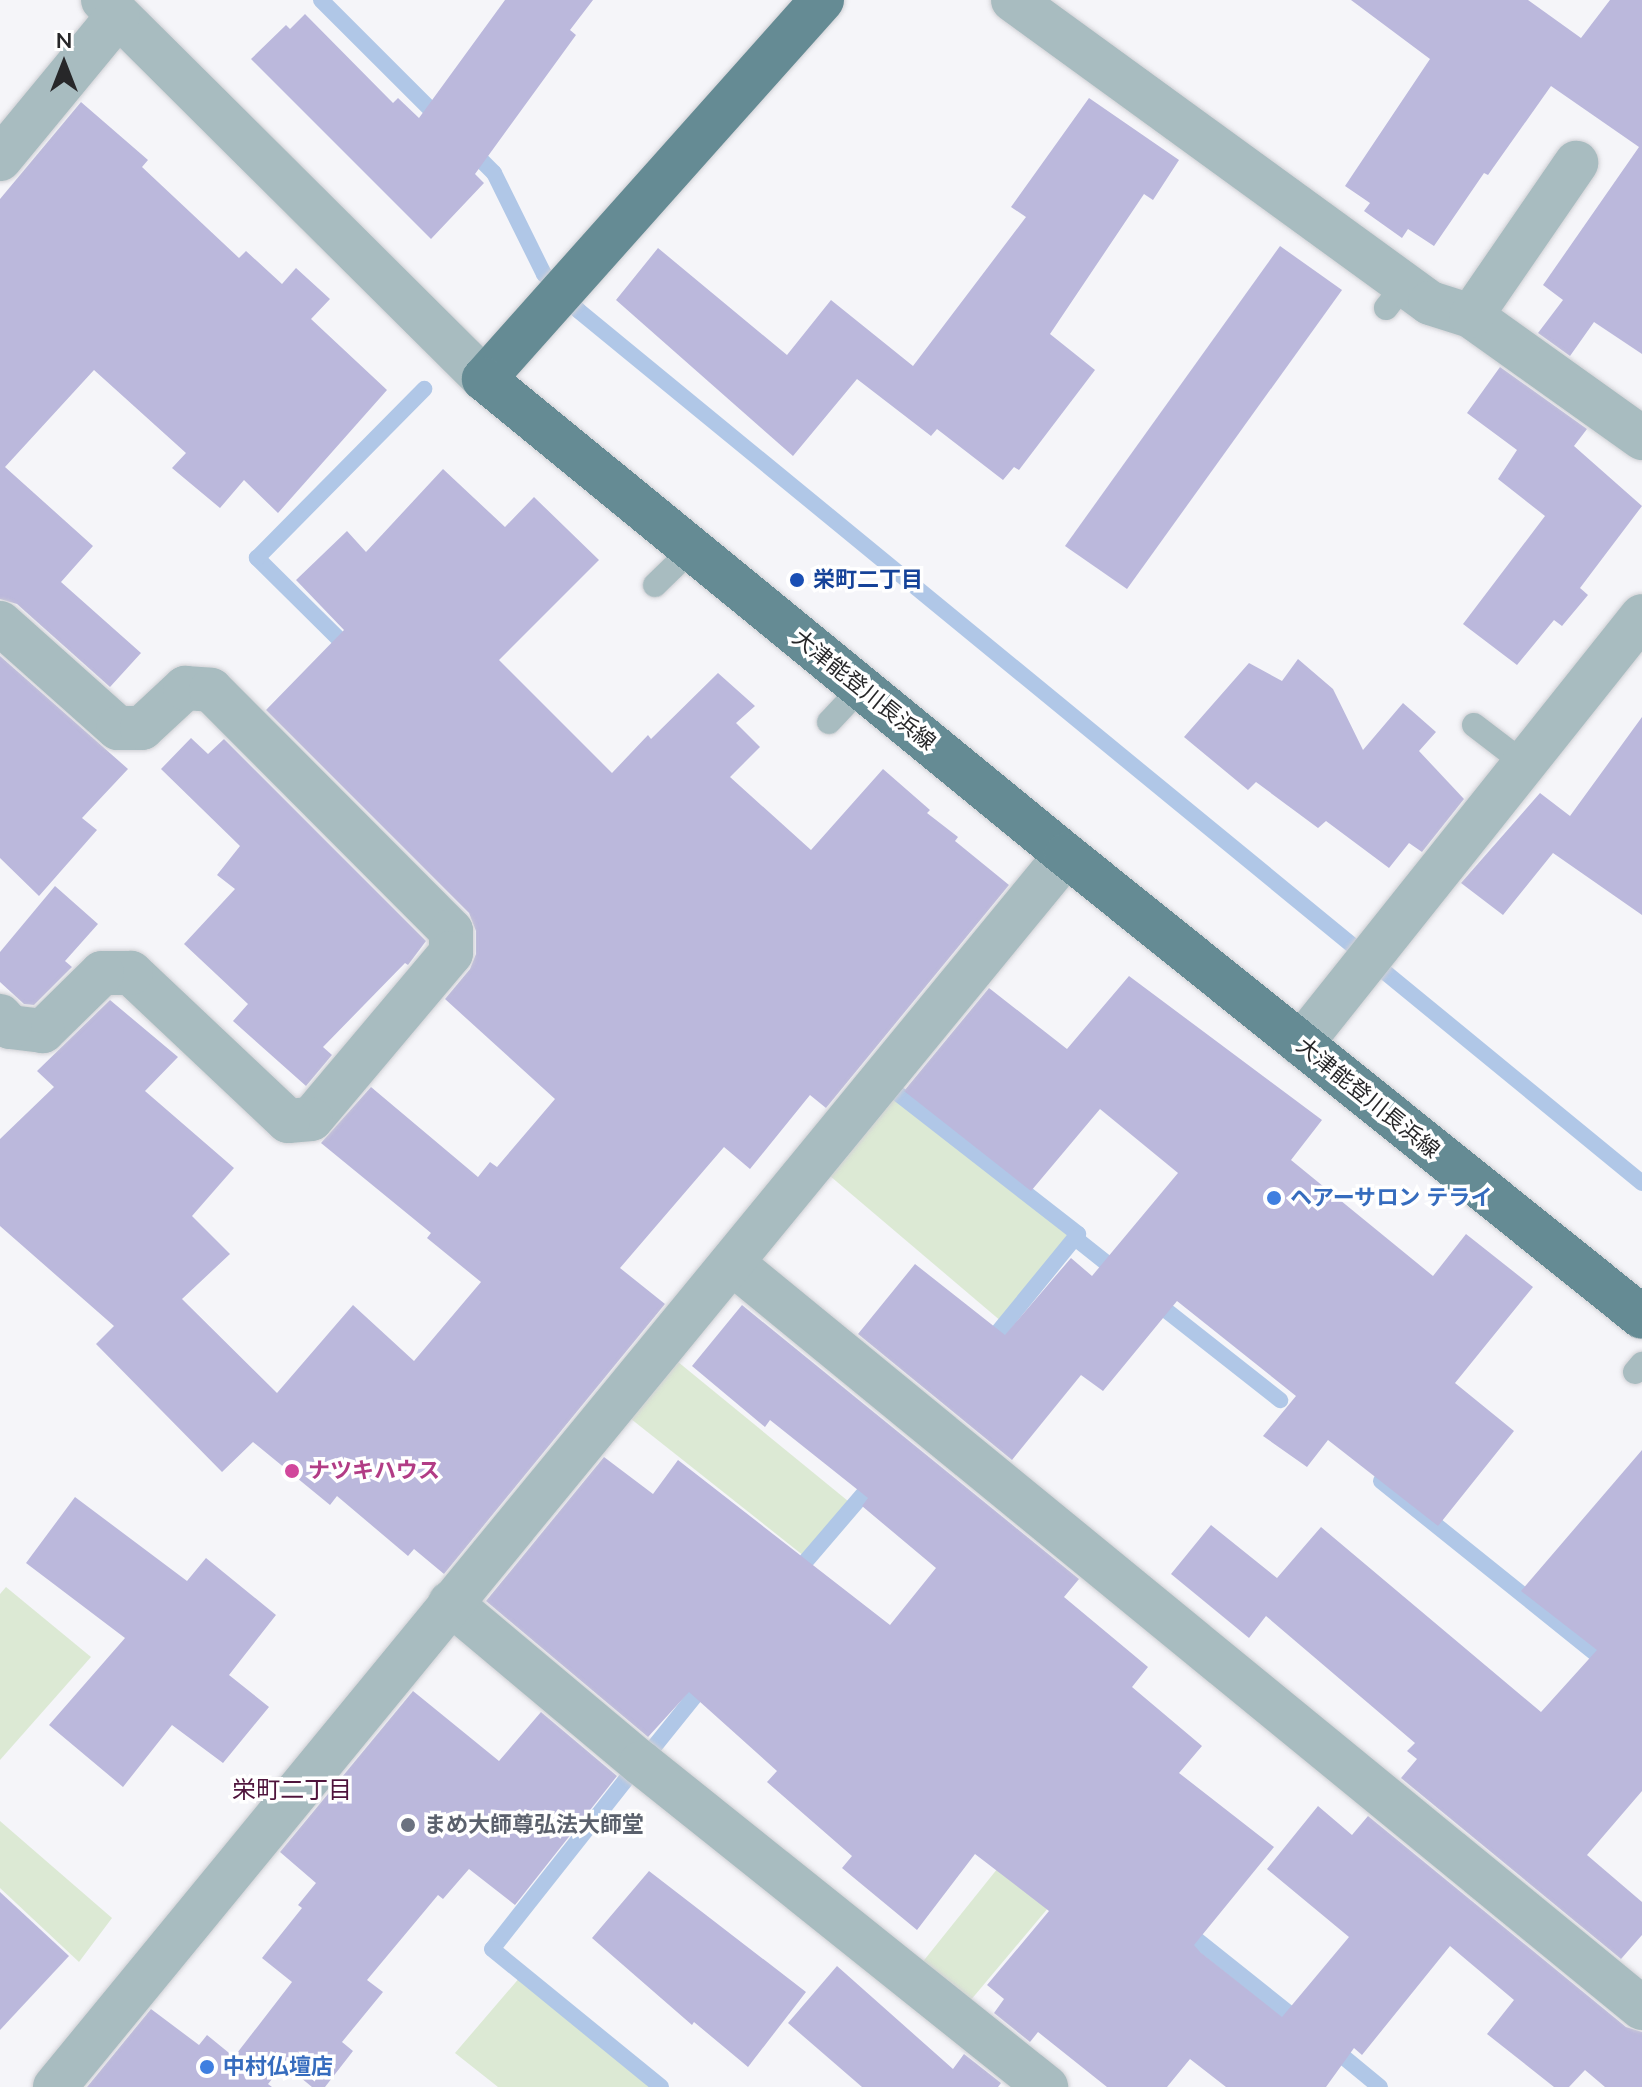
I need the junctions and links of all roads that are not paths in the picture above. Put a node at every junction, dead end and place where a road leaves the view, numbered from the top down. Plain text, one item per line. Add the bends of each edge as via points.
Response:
1 (822, 0) edge
2 (1013, 0) edge
3 (110, 8) edge
4 (0, 159) edge
5 (1576, 163) dead end
6 (1471, 316) junction
7 (484, 379) junction
8 (1642, 438) edge
9 (692, 549) junction
10 (655, 585) dead end
11 (1642, 616) edge
12 (0, 623) edge
13 (861, 688) junction
14 (829, 722) dead end
15 (1474, 725) dead end
16 (1525, 764) junction
17 (1066, 855) junction
18 (0, 1016) edge
19 (1301, 1044) junction
20 (732, 1263) junction
21 (1642, 1317) edge
22 (450, 1603) junction
23 (1642, 2008) edge
24 (55, 2087) edge
25 (1046, 2087) edge

1 - 7 main road via 759,73 692,164 639,191 579,274
2 - 6 street via 1395,296
3 - 4 street
3 - 7 street
5 - 6 street
6 - 8 street
7 - 9 main road, 大津能登川長浜線
9 - 10 lane
9 - 13 main road, 大津能登川長浜線
11 - 16 street
12 - 18 street via 118,728 142,728 186,678 211,690 451,931 451,953 311,1119 288,1121 136,965 102,973 43,1031 10,1027
13 - 14 lane
13 - 17 main road, 大津能登川長浜線
15 - 16 lane
16 - 19 street
17 - 19 main road, 大津能登川長浜線
17 - 20 street via 1012,929
19 - 21 main road, 大津能登川長浜線
20 - 22 street
20 - 23 street
22 - 24 street via 401,1648
22 - 25 street

